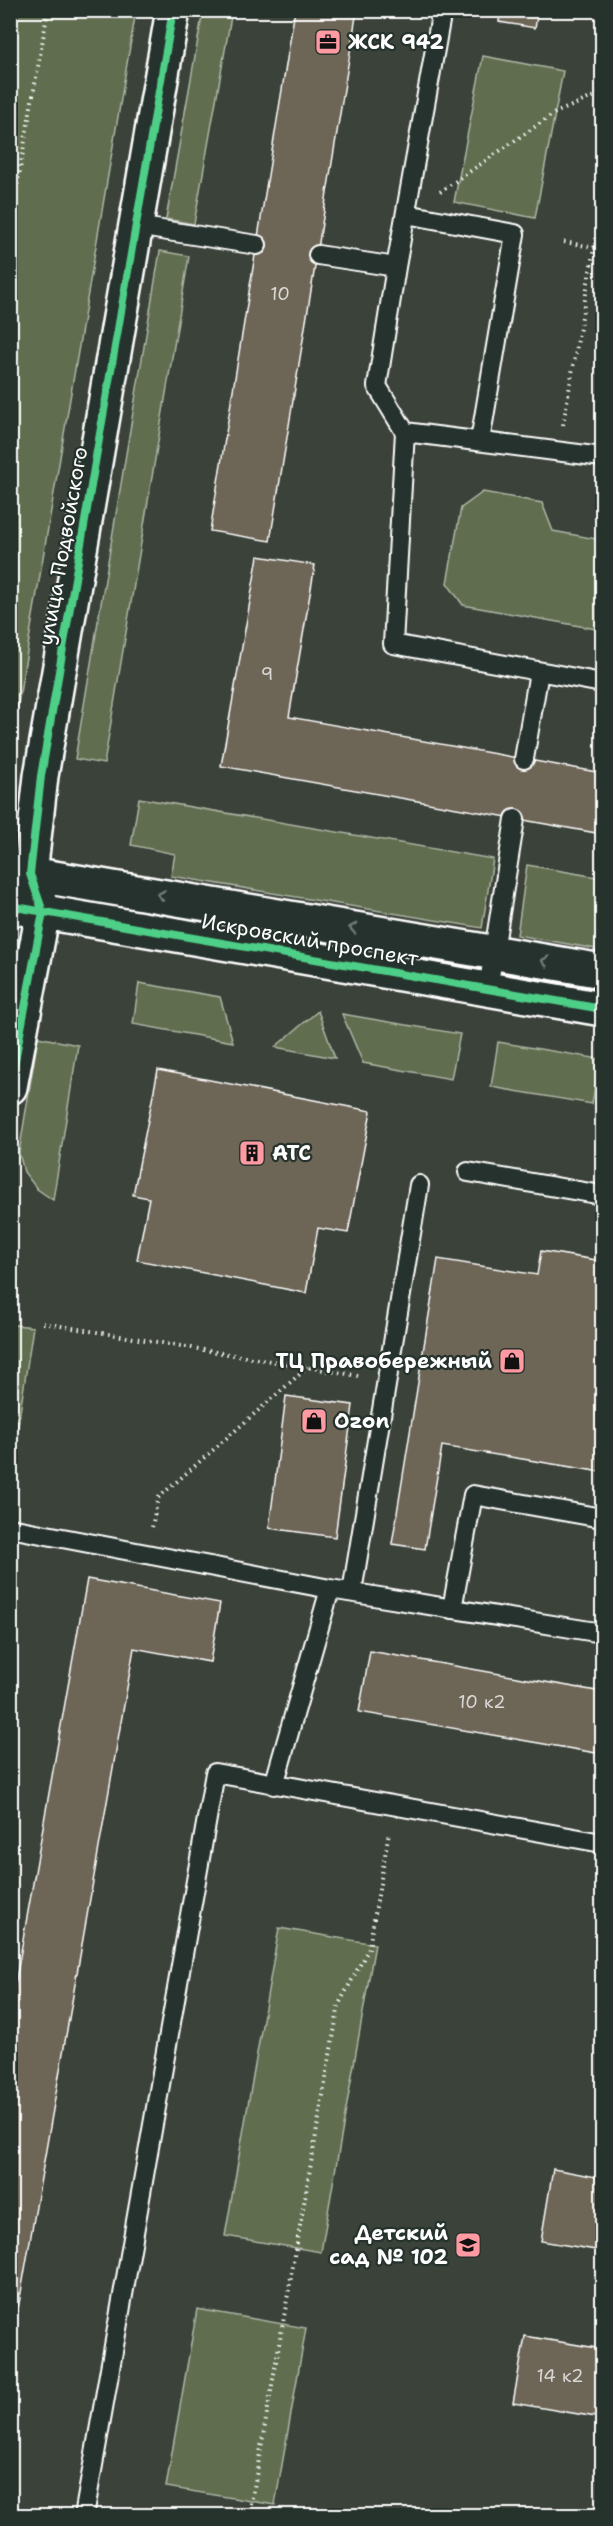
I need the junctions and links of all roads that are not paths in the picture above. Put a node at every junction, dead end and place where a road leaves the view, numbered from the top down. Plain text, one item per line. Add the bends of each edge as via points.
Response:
1 (173, 10) edge
2 (442, 10) edge
3 (406, 214) junction
4 (136, 226) junction
5 (257, 245) dead end
6 (318, 255) dead end
7 (396, 267) junction
8 (405, 432) junction
9 (480, 441) junction
10 (603, 457) edge
11 (538, 672) junction
12 (603, 683) edge
13 (524, 759) dead end
14 (515, 819) dead end
15 (20, 872) edge
16 (10, 901) edge
17 (10, 906) edge
18 (43, 912) junction
19 (494, 953) junction
20 (603, 972) edge
21 (488, 989) junction
22 (603, 1009) edge
23 (10, 1087) edge
24 (468, 1172) dead end
25 (419, 1185) dead end
26 (603, 1195) edge
27 (603, 1518) edge
28 (10, 1528) edge
29 (330, 1589) junction
30 (352, 1592) junction
31 (452, 1609) junction
32 (603, 1633) edge
33 (274, 1785) junction
34 (603, 1843) edge
35 (84, 2516) edge

1 - 4 street, улица Подвойского
2 - 3 lane
3 - 7 lane
3 - 9 lane via 515,234
4 - 5 lane
4 - 15 street, улица Подвойского via 41,776
6 - 7 lane
7 - 8 lane via 377,386
8 - 9 lane
8 - 11 lane via 393,644
9 - 10 lane
11 - 12 lane
11 - 13 lane
14 - 19 lane
15 - 16 street
15 - 18 street, улица Подвойского
19 -> 15 street, Искровский проспект
17 - 18 street, Искровский проспект
18 - 21 street, Искровский проспект
18 - 23 street, улица Подвойского
20 -> 19 street, Искровский проспект
19 - 21 lane
21 - 22 street, Искровский проспект
24 - 26 lane
25 - 30 lane
27 - 31 lane via 473,1494
28 - 29 lane
29 - 30 lane
29 - 33 lane
30 - 31 lane
31 - 32 lane
33 - 34 lane
33 - 35 lane via 215,1773

